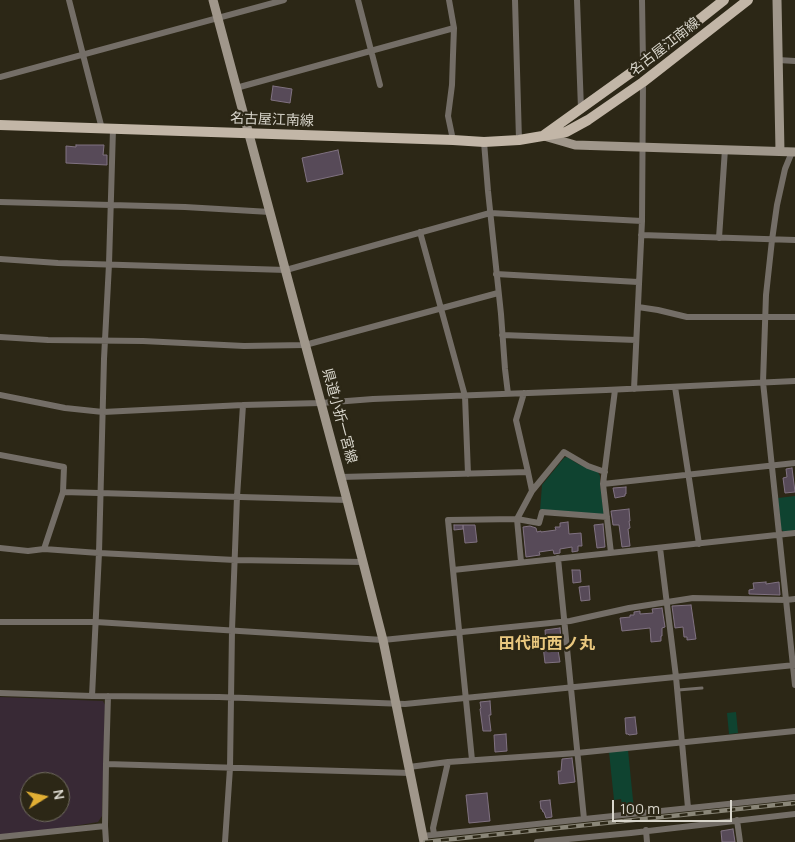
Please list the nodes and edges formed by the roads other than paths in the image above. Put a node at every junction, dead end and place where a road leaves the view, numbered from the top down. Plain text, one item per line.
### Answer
1 (69, 0) edge
2 (213, 0) edge
3 (284, 0) edge
4 (358, 0) edge
5 (449, 0) edge
6 (516, 0) edge
7 (577, 0) edge
8 (642, 0) edge
9 (748, 0) edge
10 (777, 0) edge
11 (719, 2) edge
12 (217, 18) junction
13 (454, 28) junction
14 (371, 51) junction
15 (83, 54) junction
16 (778, 60) junction
17 (795, 61) edge
18 (643, 64) junction
19 (0, 77) edge
20 (643, 82) junction
21 (380, 85) dead end
22 (236, 88) junction
23 (581, 109) junction
24 (0, 126) edge
25 (102, 129) junction
26 (113, 129) junction
27 (248, 133) junction
28 (544, 135) junction
29 (453, 140) junction
30 (519, 140) junction
31 (484, 142) junction
32 (643, 147) junction
33 (725, 149) junction
34 (780, 152) junction
35 (794, 152) edge
36 (0, 202) edge
37 (110, 206) junction
38 (270, 212) junction
39 (490, 213) junction
40 (642, 221) junction
41 (420, 232) junction
42 (641, 235) junction
43 (719, 238) junction
44 (772, 240) junction
45 (795, 240) edge
46 (0, 260) edge
47 (109, 264) junction
48 (286, 270) junction
49 (496, 274) junction
50 (638, 282) junction
51 (498, 293) junction
52 (638, 307) junction
53 (441, 309) junction
54 (795, 317) edge
55 (765, 318) junction
56 (502, 335) junction
57 (0, 337) edge
58 (105, 340) junction
59 (636, 340) junction
60 (306, 346) junction
61 (795, 381) edge
62 (762, 382) junction
63 (675, 387) junction
64 (634, 389) junction
65 (615, 390) junction
66 (524, 393) junction
67 (508, 394) junction
68 (0, 395) edge
69 (465, 396) junction
70 (321, 403) junction
71 (243, 405) junction
72 (103, 412) junction
73 (0, 455) edge
74 (795, 463) edge
75 (771, 466) junction
76 (528, 472) junction
77 (605, 472) junction
78 (468, 474) junction
79 (688, 475) junction
80 (341, 477) junction
81 (603, 484) junction
82 (532, 491) junction
83 (63, 492) junction
84 (101, 492) junction
85 (237, 497) junction
86 (347, 500) junction
87 (607, 517) junction
88 (517, 519) junction
89 (795, 533) edge
90 (779, 535) junction
91 (699, 544) junction
92 (0, 548) edge
93 (660, 548) junction
94 (44, 549) junction
95 (99, 553) junction
96 (611, 553) junction
97 (558, 558) junction
98 (236, 560) junction
99 (364, 562) junction
100 (521, 562) junction
101 (453, 570) junction
102 (795, 599) edge
103 (786, 600) junction
104 (667, 603) junction
105 (0, 622) edge
106 (96, 622) junction
107 (564, 622) junction
108 (232, 630) junction
109 (459, 633) junction
110 (384, 640) junction
111 (794, 665) edge
112 (676, 677) junction
113 (795, 684) edge
114 (571, 688) junction
115 (702, 688) dead end
116 (677, 690) junction
117 (0, 693) edge
118 (92, 696) junction
119 (108, 696) junction
120 (231, 697) junction
121 (466, 698) junction
122 (397, 704) junction
123 (795, 731) edge
124 (682, 742) junction
125 (577, 753) junction
126 (472, 760) junction
127 (448, 762) junction
128 (106, 764) junction
129 (230, 768) junction
130 (410, 770) junction
131 (795, 797) edge
132 (688, 808) junction
133 (795, 814) edge
134 (584, 819) junction
135 (737, 820) junction
136 (105, 826) junction
137 (646, 830) junction
138 (434, 834) junction
139 (0, 837) edge
140 (423, 839) edge
141 (580, 840) edge
142 (106, 842) edge
143 (225, 842) edge
144 (537, 842) edge
145 (647, 842) edge
146 (740, 842) edge

1 - 15 street
2 - 12 main road, 県道小折一宮線
3 - 12 street
4 - 14 street
5 - 13 street
6 - 30 street
7 - 23 street
8 - 18 street
9 - 20 main road, 名古屋江南線
10 - 16 main road
11 - 18 main road, 名古屋江南線
12 - 15 street
12 - 22 main road, 県道小折一宮線
13 - 14 street
13 - 29 street
14 - 21 street
14 - 22 street
15 - 19 street
15 - 25 street
16 - 17 street
16 - 34 main road
18 - 23 main road, 名古屋江南線
20 - 28 main road, 名古屋江南線
20 - 32 street
22 - 27 main road, 県道小折一宮線
23 - 28 main road, 名古屋江南線
24 - 25 main road, 名古屋江南線
25 - 26 main road, 名古屋江南線
26 - 27 main road, 名古屋江南線
26 - 37 street
27 - 29 main road, 名古屋江南線
27 - 38 main road, 県道小折一宮線
28 - 30 main road, 名古屋江南線
28 - 32 main road
29 - 31 main road, 名古屋江南線
30 - 31 main road, 名古屋江南線
31 - 39 street
32 - 33 main road
32 - 40 street
33 - 34 main road
33 - 43 street
34 - 35 main road
35 - 44 street
36 - 37 street
37 - 38 street
37 - 47 street
38 - 48 main road, 県道小折一宮線
39 - 40 street
39 - 41 street
39 - 49 street
40 - 42 street
41 - 48 street
41 - 53 street
42 - 43 street
42 - 50 street
43 - 44 street
44 - 45 street
44 - 55 street
46 - 47 street
47 - 48 street
47 - 58 street
48 - 60 main road, 県道小折一宮線
49 - 50 street
49 - 51 street
50 - 52 street
51 - 53 street
51 - 56 street
52 - 55 street
52 - 59 street
53 - 60 street
53 - 69 street
54 - 55 street
55 - 62 street
56 - 59 street
56 - 67 street
57 - 58 street
58 - 60 street
58 - 72 street
59 - 64 street
60 - 70 main road, 県道小折一宮線
61 - 62 street
62 - 63 street
62 - 75 street
63 - 64 street
63 - 79 street
64 - 65 street
65 - 66 street
65 - 77 street
66 - 67 street
66 - 76 street
67 - 69 street
68 - 72 street
69 - 70 street
69 - 78 street
70 - 71 street
70 - 80 main road, 県道小折一宮線
71 - 72 street
71 - 85 street
72 - 84 street
73 - 83 street
74 - 75 street
75 - 79 street
75 - 90 street
76 - 78 street
76 - 82 street
77 - 81 street
77 - 82 street
78 - 80 street
79 - 81 street
79 - 91 street
80 - 86 main road, 県道小折一宮線
81 - 87 street
82 - 88 street
83 - 84 street
83 - 94 street
84 - 85 street
84 - 95 street
85 - 86 street
85 - 98 street
86 - 99 main road, 県道小折一宮線
87 - 88 street
87 - 96 street
88 - 100 street
88 - 101 street
89 - 90 street
90 - 91 street
90 - 103 street
91 - 93 street
92 - 94 street
93 - 96 street
93 - 104 street
94 - 95 street
95 - 98 street
95 - 106 street
96 - 97 street
97 - 100 street
97 - 107 street
98 - 99 street
98 - 108 street
99 - 110 main road, 県道小折一宮線
100 - 101 street
101 - 109 street
102 - 103 street
103 - 104 street
103 - 111 street
104 - 107 street
104 - 112 street
105 - 106 street
106 - 108 street
106 - 118 street
107 - 109 street
107 - 114 street
108 - 110 street
108 - 120 street
109 - 110 street
109 - 121 street
110 - 122 main road, 県道小折一宮線
111 - 112 street
111 - 113 street
112 - 114 street
112 - 116 street
114 - 121 street
114 - 125 street
115 - 116 lane
116 - 124 street
117 - 118 street
118 - 119 street
119 - 120 street
119 - 128 street
120 - 122 street
120 - 129 street
121 - 122 street
121 - 126 street
122 - 130 main road, 県道小折一宮線
123 - 124 street
124 - 125 street
124 - 132 street
125 - 126 street
125 - 134 street
126 - 127 street
127 - 130 street
127 - 138 street
128 - 129 street
128 - 136 street
129 - 130 street
129 - 143 street
130 - 140 main road, 県道小折一宮線
131 - 132 street
132 - 134 street
133 - 135 street
134 - 138 street
135 - 137 street
135 - 146 street
136 - 139 street
136 - 142 street
137 - 141 street
137 - 145 street
138 - 140 street
141 - 144 street

